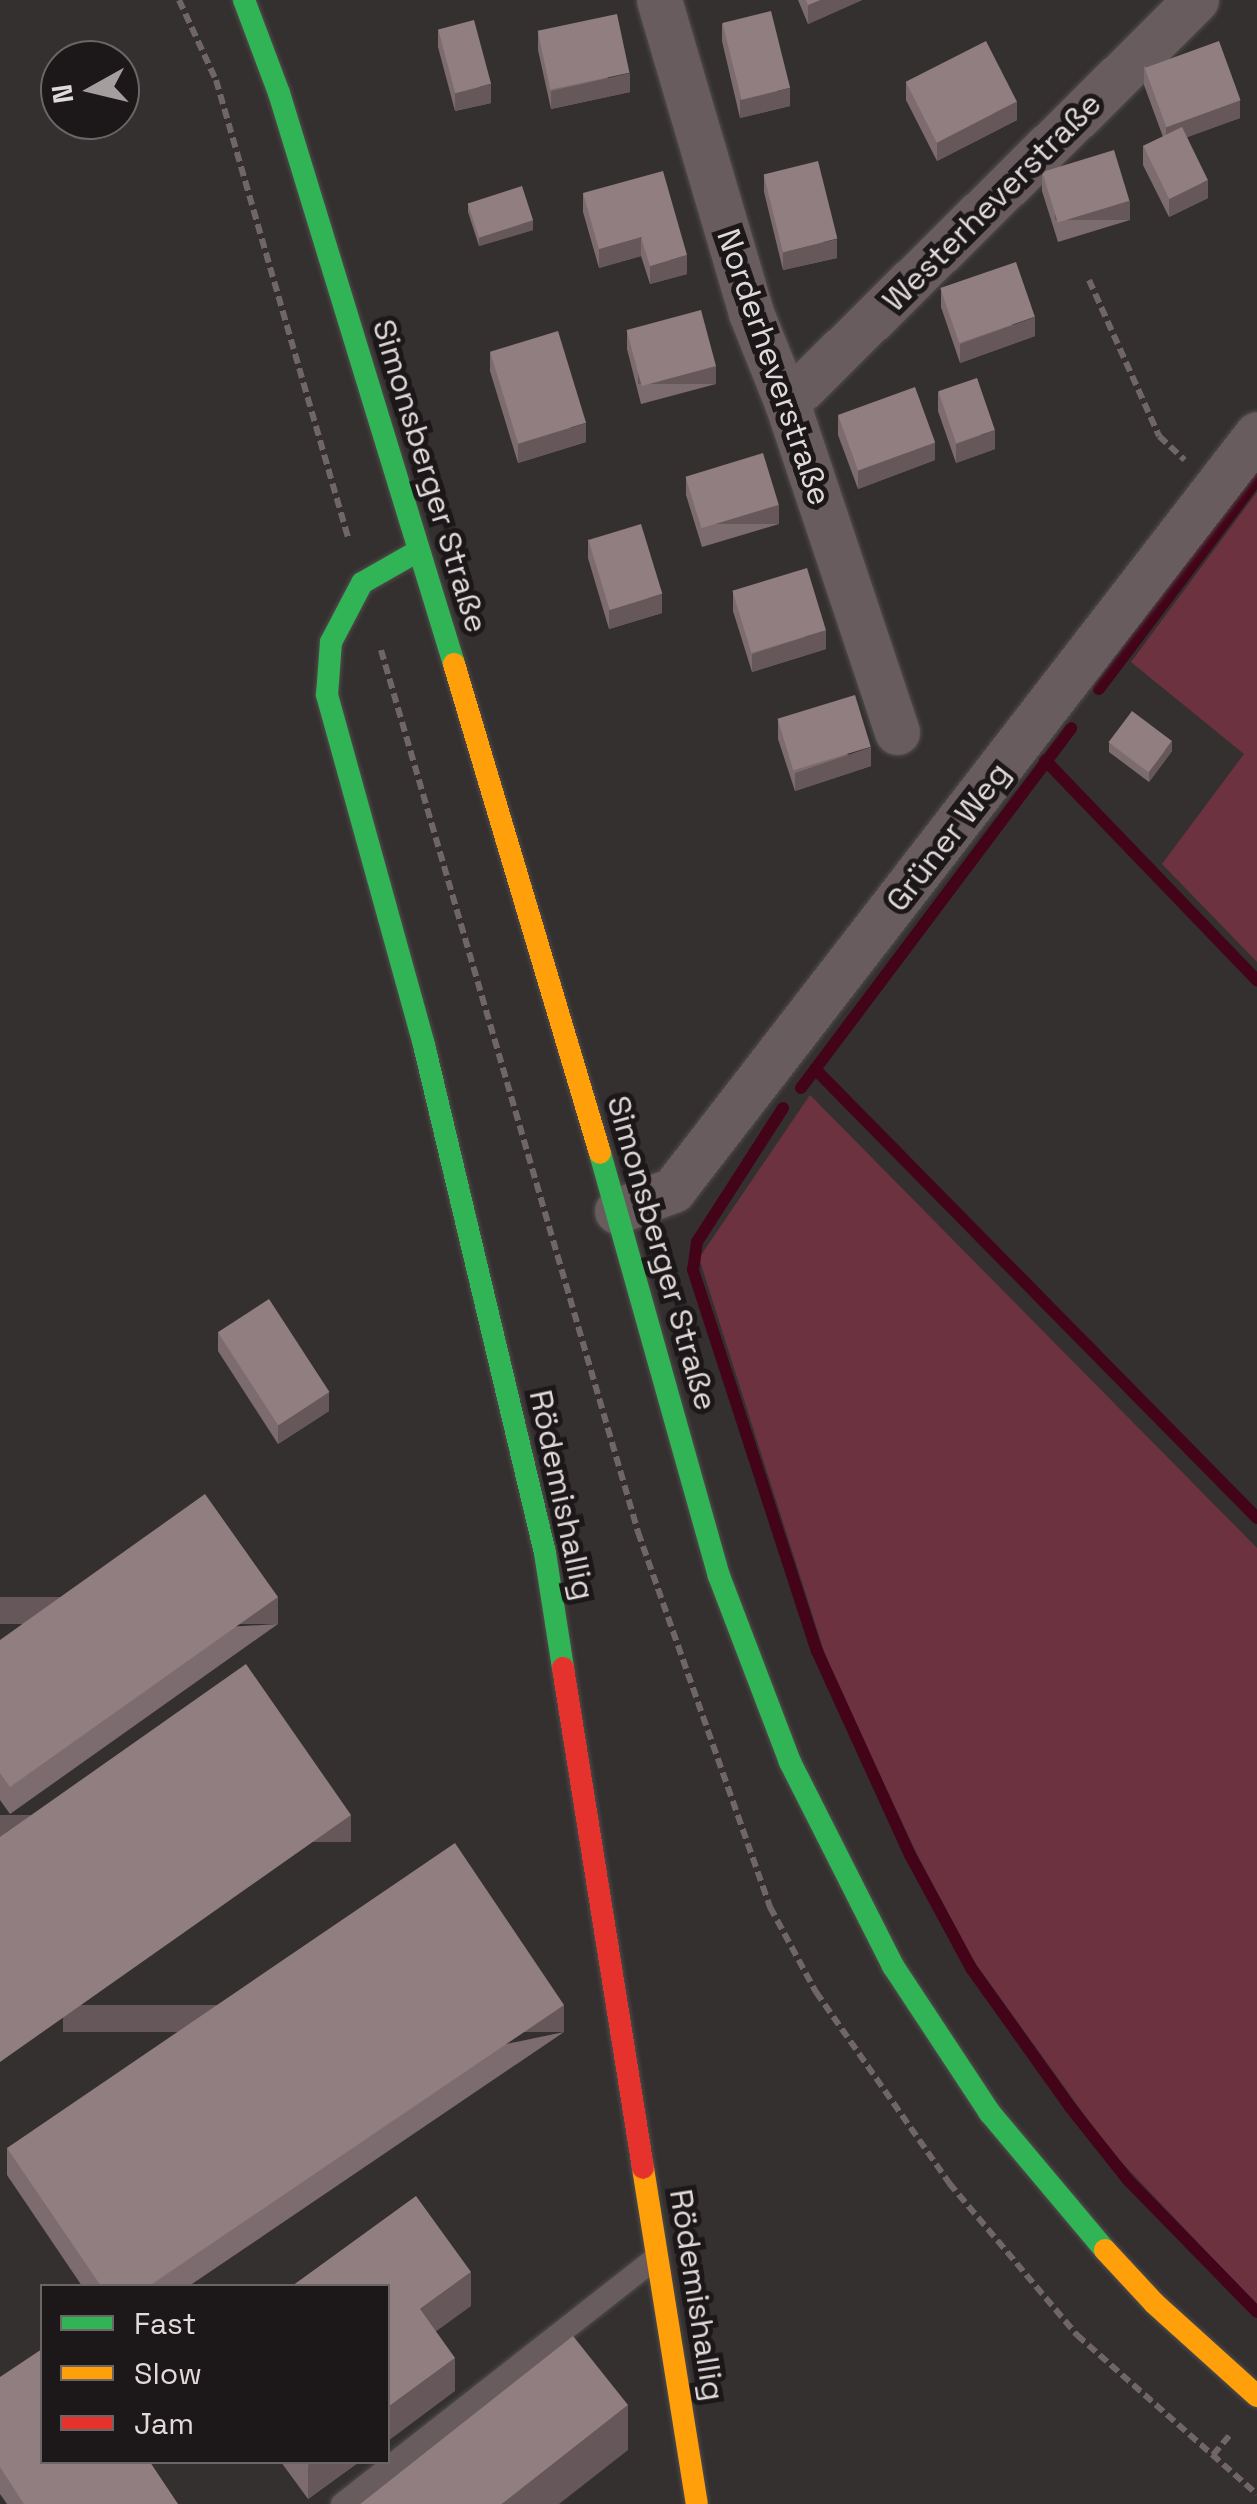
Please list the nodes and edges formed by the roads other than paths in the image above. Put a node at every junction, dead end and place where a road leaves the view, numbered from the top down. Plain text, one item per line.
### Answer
1 (244, 0) edge
2 (659, 0) edge
3 (1196, 0) edge
4 (788, 404) junction
5 (1257, 434) edge
6 (418, 551) junction
7 (897, 732) dead end
8 (617, 1211) junction
9 (658, 2257) junction
10 (1257, 2396) edge
11 (342, 2504) edge
12 (697, 2504) edge

1 - 6 main road, Simonsberger Straße
2 - 4 street, Norderheverstraße
3 - 4 street, Westerheverstraße
4 - 7 street, Norderheverstraße
5 - 8 street, Grüner Weg
6 - 8 main road, Simonsberger Straße
6 - 9 main road, Rödemishallig
8 - 10 main road, Simonsberger Straße
9 - 11 lane
9 - 12 main road, Rödemishallig

